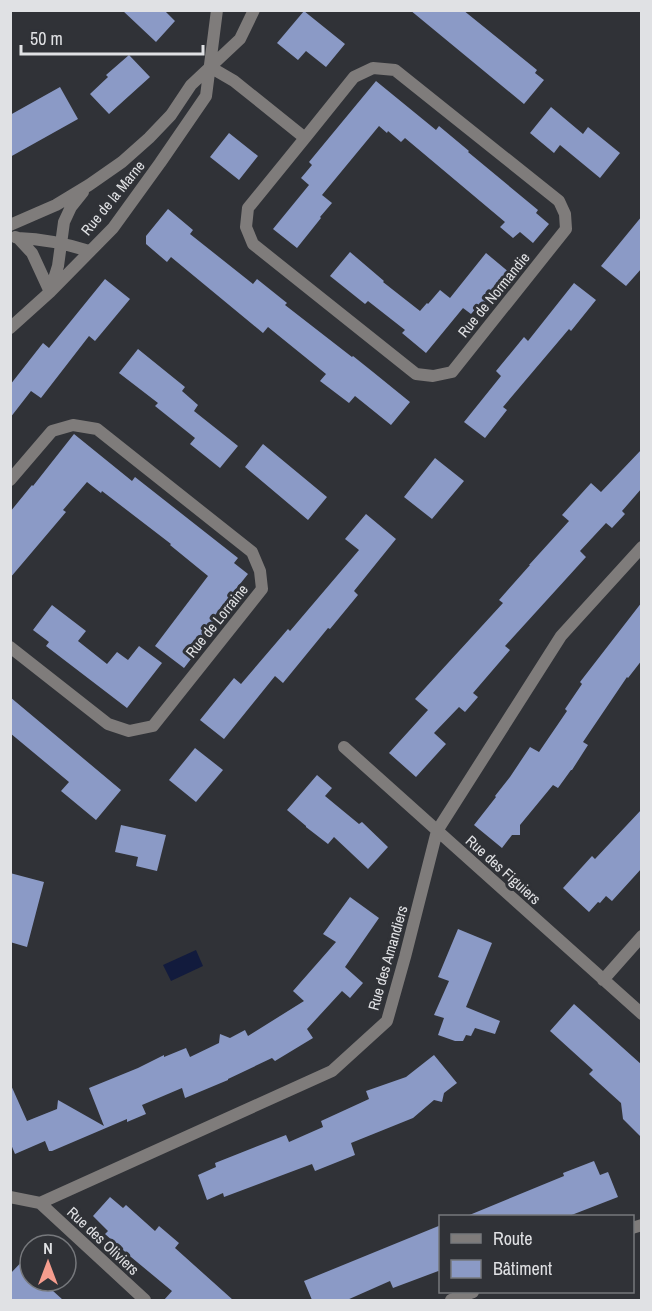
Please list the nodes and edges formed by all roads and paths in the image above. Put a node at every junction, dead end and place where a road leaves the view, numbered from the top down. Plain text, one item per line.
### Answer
1 (254, 10) edge
2 (219, 14) edge
3 (210, 68) junction
4 (304, 138) junction
5 (89, 185) junction
6 (10, 225) edge
7 (14, 237) edge
8 (62, 242) junction
9 (89, 251) junction
10 (50, 292) junction
11 (10, 328) edge
12 (10, 480) edge
13 (642, 547) edge
14 (10, 647) edge
15 (344, 747) dead end
16 (438, 831) junction
17 (642, 936) edge
18 (603, 980) junction
19 (642, 1014) edge
20 (10, 1197) edge
21 (40, 1203) junction
22 (470, 1293) edge
23 (145, 1300) edge
24 (451, 1300) edge

1 - 3 street
2 - 3 street, Rue de la Marne
3 - 4 street
3 - 5 street
3 - 9 street, Rue de la Marne
4 - 4 street, Rue de Normandie
5 - 6 street
5 - 8 street
7 - 8 street
7 - 10 street
8 - 9 street
8 - 10 street
9 - 10 street, Rue de la Marne
10 - 11 street, Rue de la Marne
12 - 14 street, Rue de Lorraine
13 - 16 street, Rue des Amandiers
15 - 16 street, Rue des Figuiers
16 - 18 street, Rue des Figuiers
16 - 21 street, Rue des Amandiers
17 - 18 street
18 - 19 street, Rue des Figuiers
20 - 21 street
21 - 23 street, Rue des Oliviers
22 - 24 street

